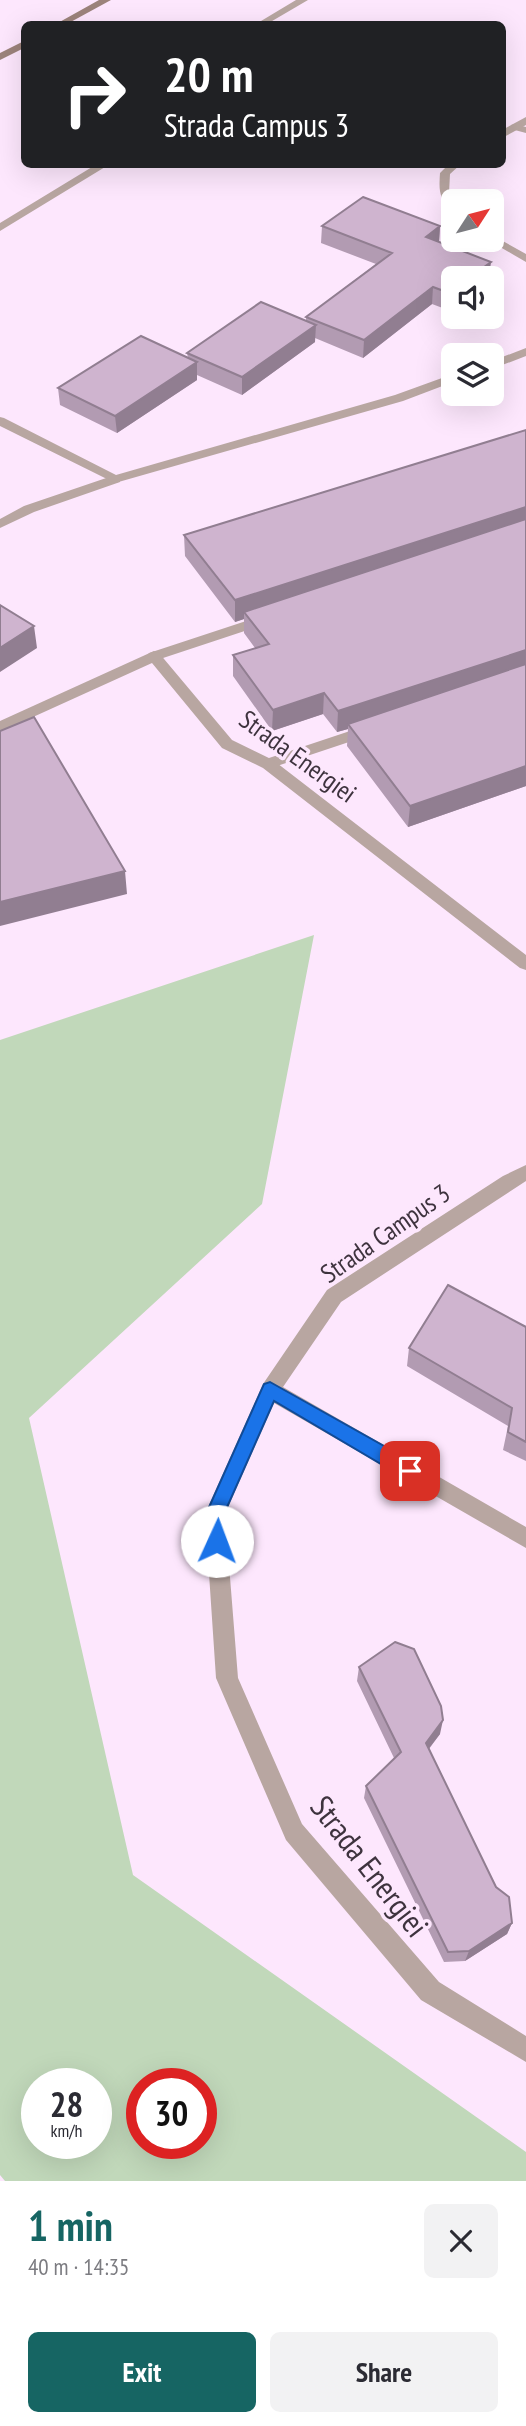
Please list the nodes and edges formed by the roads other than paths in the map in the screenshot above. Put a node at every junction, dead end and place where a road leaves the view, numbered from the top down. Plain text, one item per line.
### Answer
1 (106, 0) edge
2 (303, 0) edge
3 (67, 21) edge
4 (266, 21) edge
5 (21, 46) edge
6 (0, 57) edge
7 (526, 120) edge
8 (521, 128) edge
9 (98, 168) edge
10 (452, 168) edge
11 (444, 189) edge
12 (0, 228) edge
13 (504, 246) edge
14 (526, 258) edge
15 (526, 352) edge
16 (504, 360) edge
17 (441, 382) edge
18 (0, 421) edge
19 (115, 479) junction
20 (0, 524) edge
21 (287, 612) edge
22 (154, 656) junction
23 (384, 725) edge
24 (0, 727) edge
25 (268, 764) junction
26 (526, 964) edge
27 (526, 1172) edge
28 (270, 1390) junction
29 (526, 1538) edge
30 (526, 2050) edge

1 - 3 main road
2 - 4 street
5 - 6 main road
7 - 8 street
9 - 12 street
10 - 11 street
13 - 14 street
15 - 16 street
17 - 19 street
18 - 19 street
19 - 20 street
21 - 22 street
22 - 24 street
22 - 25 street, Strada Energiei
23 - 25 street
25 - 26 street, Strada Energiei
27 - 28 street, Strada Campus 3
28 - 29 street
28 - 30 street, Strada Energiei

